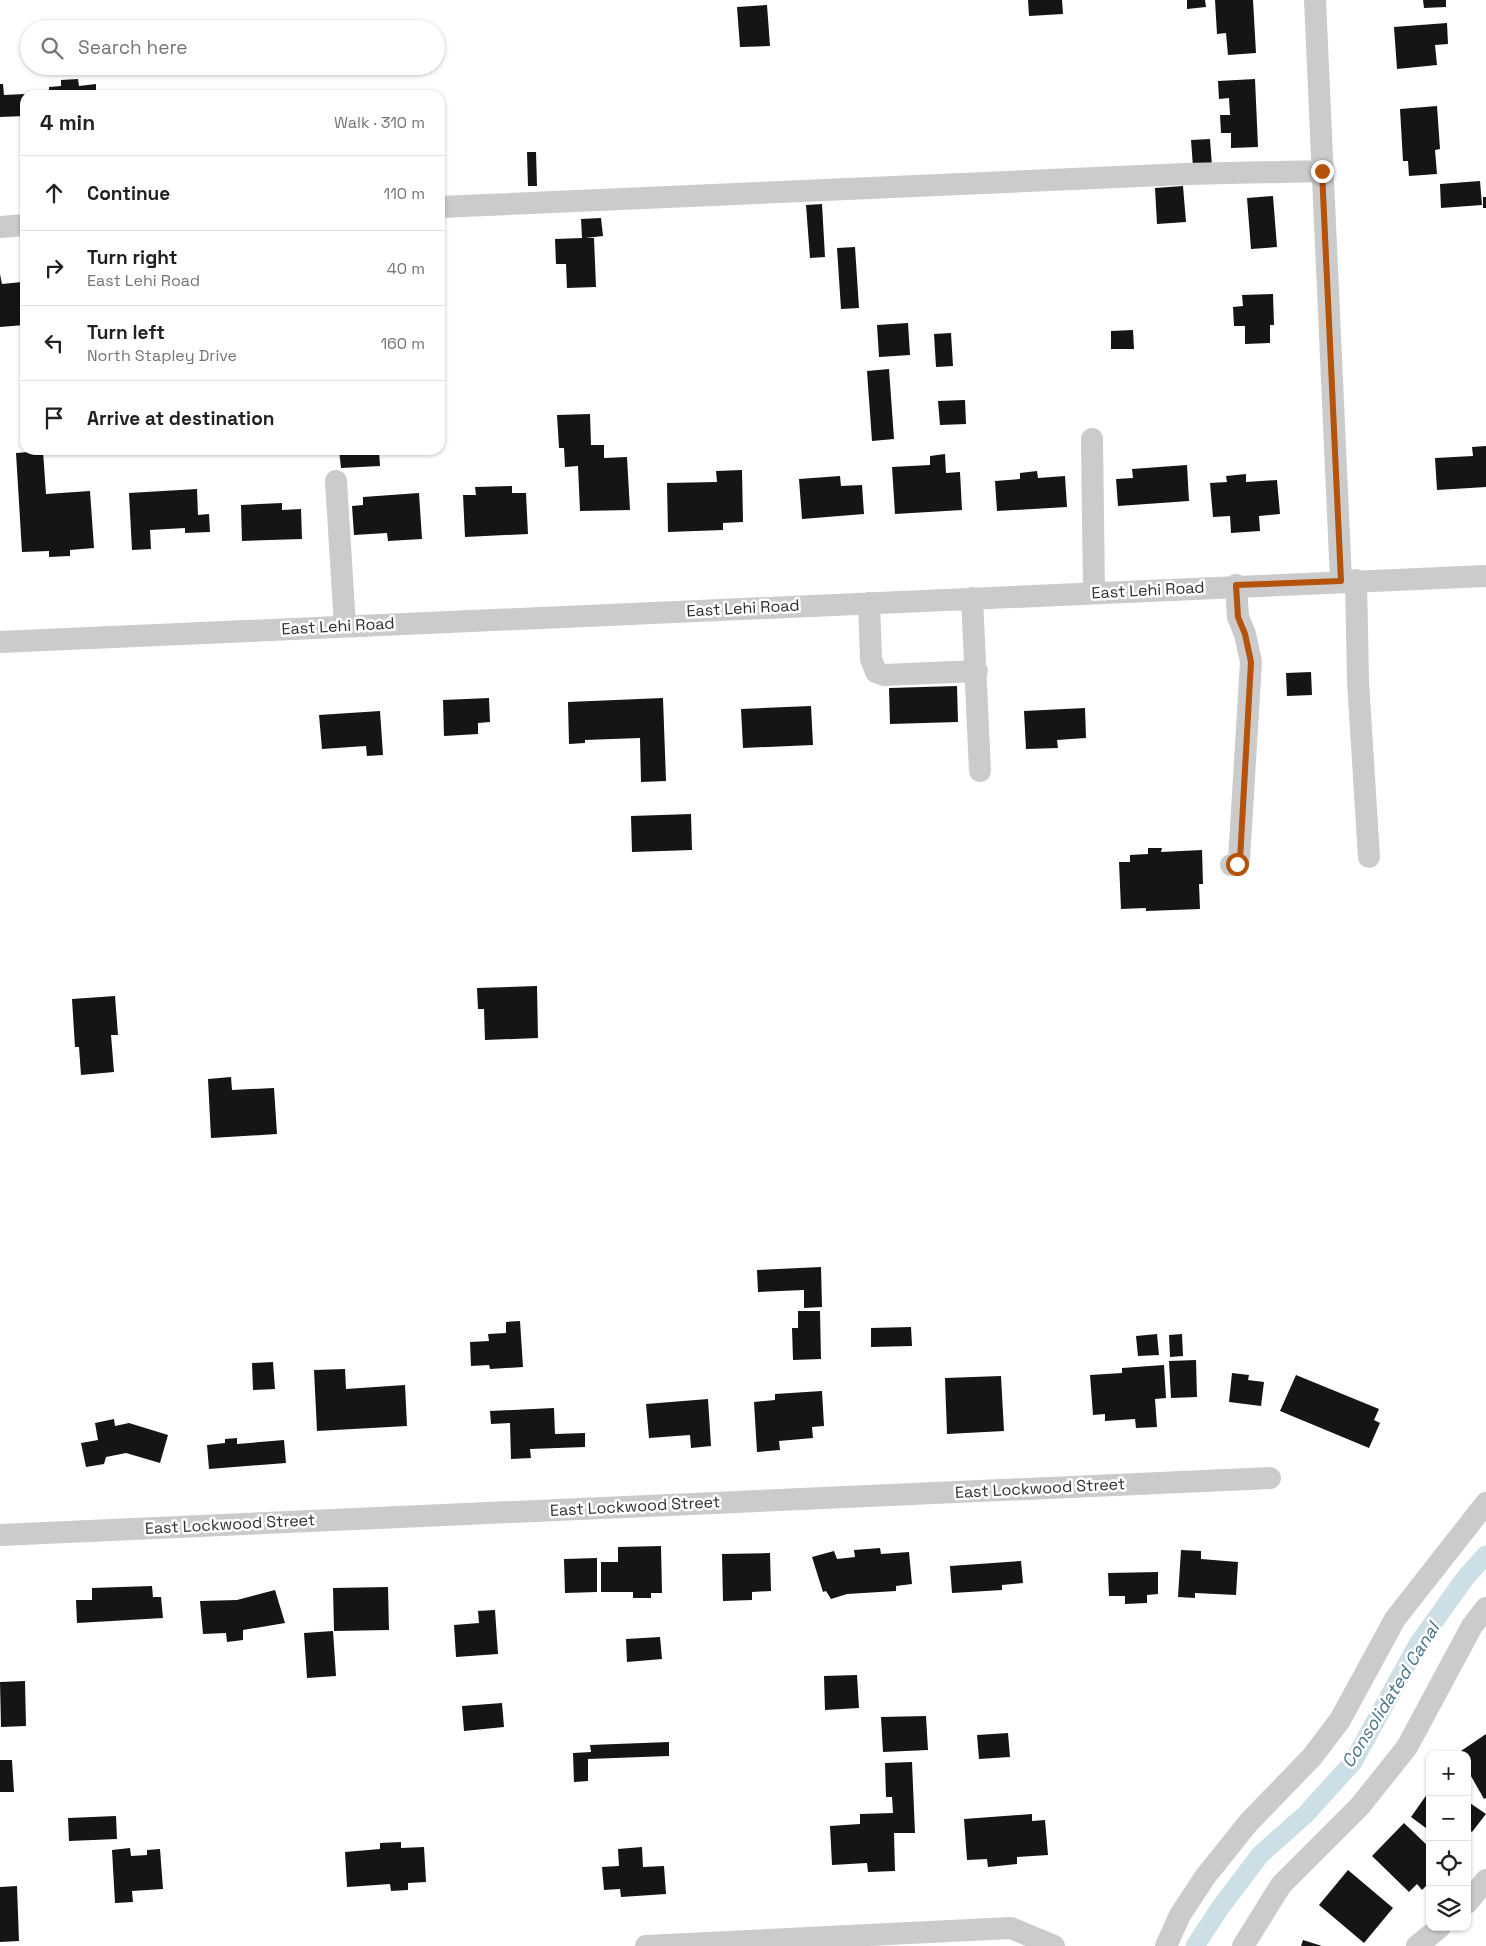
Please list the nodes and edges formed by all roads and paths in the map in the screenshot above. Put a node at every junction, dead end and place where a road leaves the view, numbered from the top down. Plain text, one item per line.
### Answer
1 (1315, 0) edge
2 (1322, 171) junction
3 (445, 207) edge
4 (20, 225) edge
5 (0, 226) edge
6 (1092, 439) dead end
7 (336, 481) dead end
8 (1486, 576) edge
9 (1348, 580) junction
10 (1236, 585) junction
11 (1094, 593) junction
12 (972, 598) junction
13 (869, 603) junction
14 (345, 626) junction
15 (0, 642) edge
16 (976, 671) junction
17 (980, 771) dead end
18 (1369, 857) dead end
19 (1231, 865) dead end
20 (1270, 1478) dead end
21 (1486, 1503) edge
22 (0, 1535) edge
23 (1486, 1608) edge
24 (1486, 1880) edge
25 (1471, 1898) edge
26 (1435, 1931) edge
27 (782, 1942) edge
28 (646, 1946) edge
29 (1054, 1946) edge
30 (1166, 1946) edge
31 (1243, 1946) edge
32 (1417, 1946) edge

1 - 2 street
2 - 3 street
2 - 9 street
4 - 5 street
6 - 11 street
7 - 14 street
8 - 9 street, East Lehi Road
9 - 10 street, East Lehi Road
9 - 18 street
10 - 11 street, East Lehi Road
10 - 19 street
11 - 12 street, East Lehi Road
12 - 13 street, East Lehi Road
12 - 16 street
13 - 14 street, East Lehi Road
13 - 16 street
14 - 15 street, East Lehi Road
16 - 17 street
20 - 22 street, East Lockwood Street
21 - 30 street
23 - 31 street
24 - 25 street
26 - 32 street
27 - 28 street
27 - 29 street

